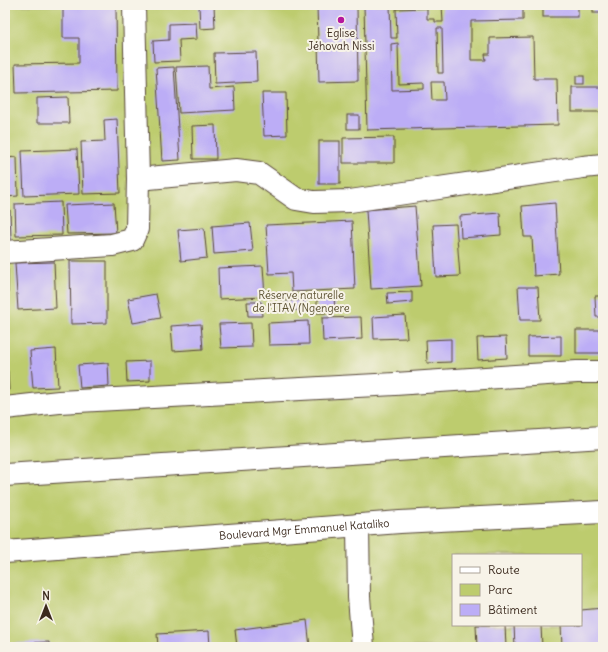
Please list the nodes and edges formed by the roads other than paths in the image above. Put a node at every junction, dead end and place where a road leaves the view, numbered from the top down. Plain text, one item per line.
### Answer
1 (134, 5) edge
2 (603, 166) edge
3 (138, 179) junction
4 (5, 252) edge
5 (603, 372) edge
6 (5, 408) edge
7 (603, 437) edge
8 (5, 475) edge
9 (603, 512) edge
10 (358, 525) junction
11 (5, 552) edge
12 (362, 647) edge

1 - 3 street
2 - 3 street
3 - 4 street
5 - 6 street
7 - 8 street
9 - 10 street, Boulevard Mgr Emmanuel Kataliko
10 - 11 street, Boulevard Mgr Emmanuel Kataliko
10 - 12 street

